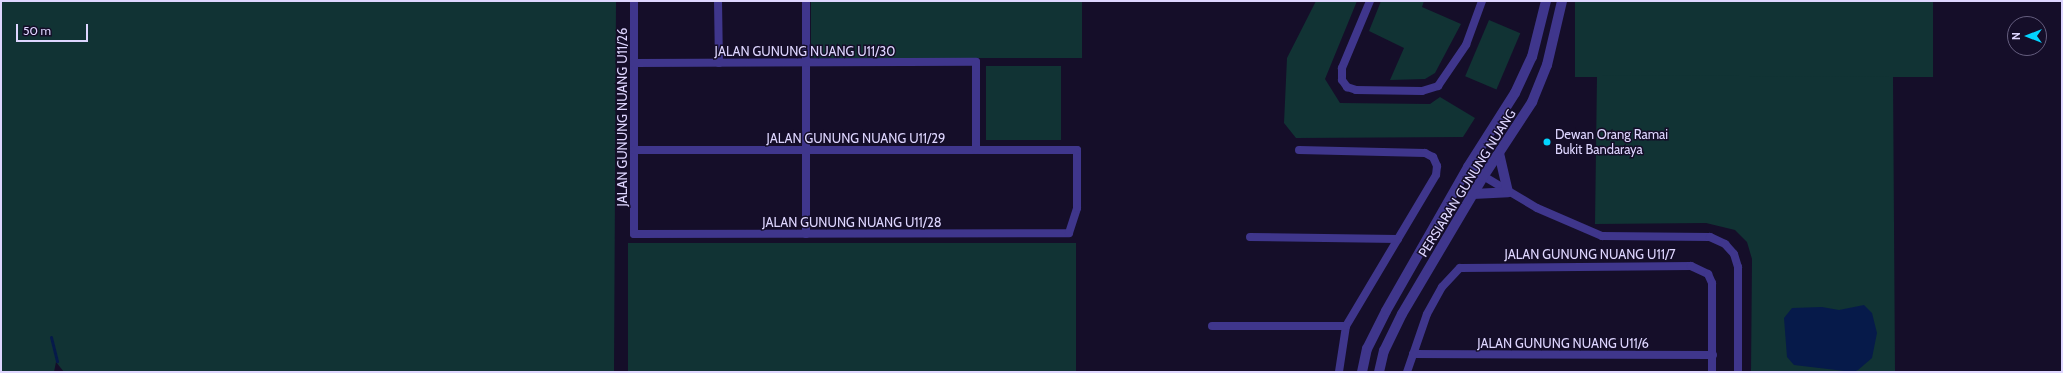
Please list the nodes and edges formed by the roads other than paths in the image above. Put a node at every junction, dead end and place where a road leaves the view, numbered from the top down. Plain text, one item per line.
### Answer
1 (634, 1) edge
2 (718, 1) edge
3 (806, 1) edge
4 (1370, 1) edge
5 (1482, 1) edge
6 (1546, 1) edge
7 (1562, 1) edge
8 (634, 63) junction
9 (718, 63) junction
10 (806, 63) junction
11 (634, 150) junction
12 (806, 150) junction
13 (976, 150) junction
14 (1299, 150) dead end
15 (1499, 153) junction
16 (1468, 167) junction
17 (1483, 177) junction
18 (1508, 192) junction
19 (1473, 194) junction
20 (1069, 233) joint
21 (634, 234) joint
22 (806, 234) junction
23 (1250, 237) dead end
24 (1398, 239) junction
25 (1212, 326) dead end
26 (1346, 326) junction
27 (1413, 354) junction
28 (1713, 355) junction
29 (1339, 372) edge
30 (1362, 372) edge
31 (1379, 372) edge
32 (1406, 372) edge
33 (1712, 372) edge
34 (1738, 372) edge

1 - 8 street, JALAN GUNUNG NUANG U11/26
2 - 9 street
3 - 10 street
4 - 5 street
6 - 16 street, PERSIARAN GUNUNG NUANG
7 - 15 street, PERSIARAN GUNUNG NUANG
8 - 9 street, JALAN GUNUNG NUANG U11/30
8 - 11 street, JALAN GUNUNG NUANG U11/26
9 - 10 street, JALAN GUNUNG NUANG U11/30
10 - 12 street
10 - 13 street, JALAN GUNUNG NUANG U11/30
11 - 12 street, JALAN GUNUNG NUANG U11/29
11 - 21 street, JALAN GUNUNG NUANG U11/26
12 - 13 street, JALAN GUNUNG NUANG U11/29
12 - 22 street
13 - 20 street, JALAN GUNUNG NUANG U11/29
14 - 24 street
15 - 17 street, PERSIARAN GUNUNG NUANG
15 - 18 street
16 - 17 street
16 - 30 street, PERSIARAN GUNUNG NUANG
17 - 18 street
17 - 19 street, PERSIARAN GUNUNG NUANG
18 - 19 street
18 - 34 street
19 - 31 street, PERSIARAN GUNUNG NUANG
20 - 22 street, JALAN GUNUNG NUANG U11/28
21 - 22 street, JALAN GUNUNG NUANG U11/28
23 - 24 street
24 - 26 street
25 - 26 street
26 - 29 street
27 - 28 street, JALAN GUNUNG NUANG U11/6
27 - 28 street, JALAN GUNUNG NUANG U11/7
27 - 32 street
28 - 33 street

